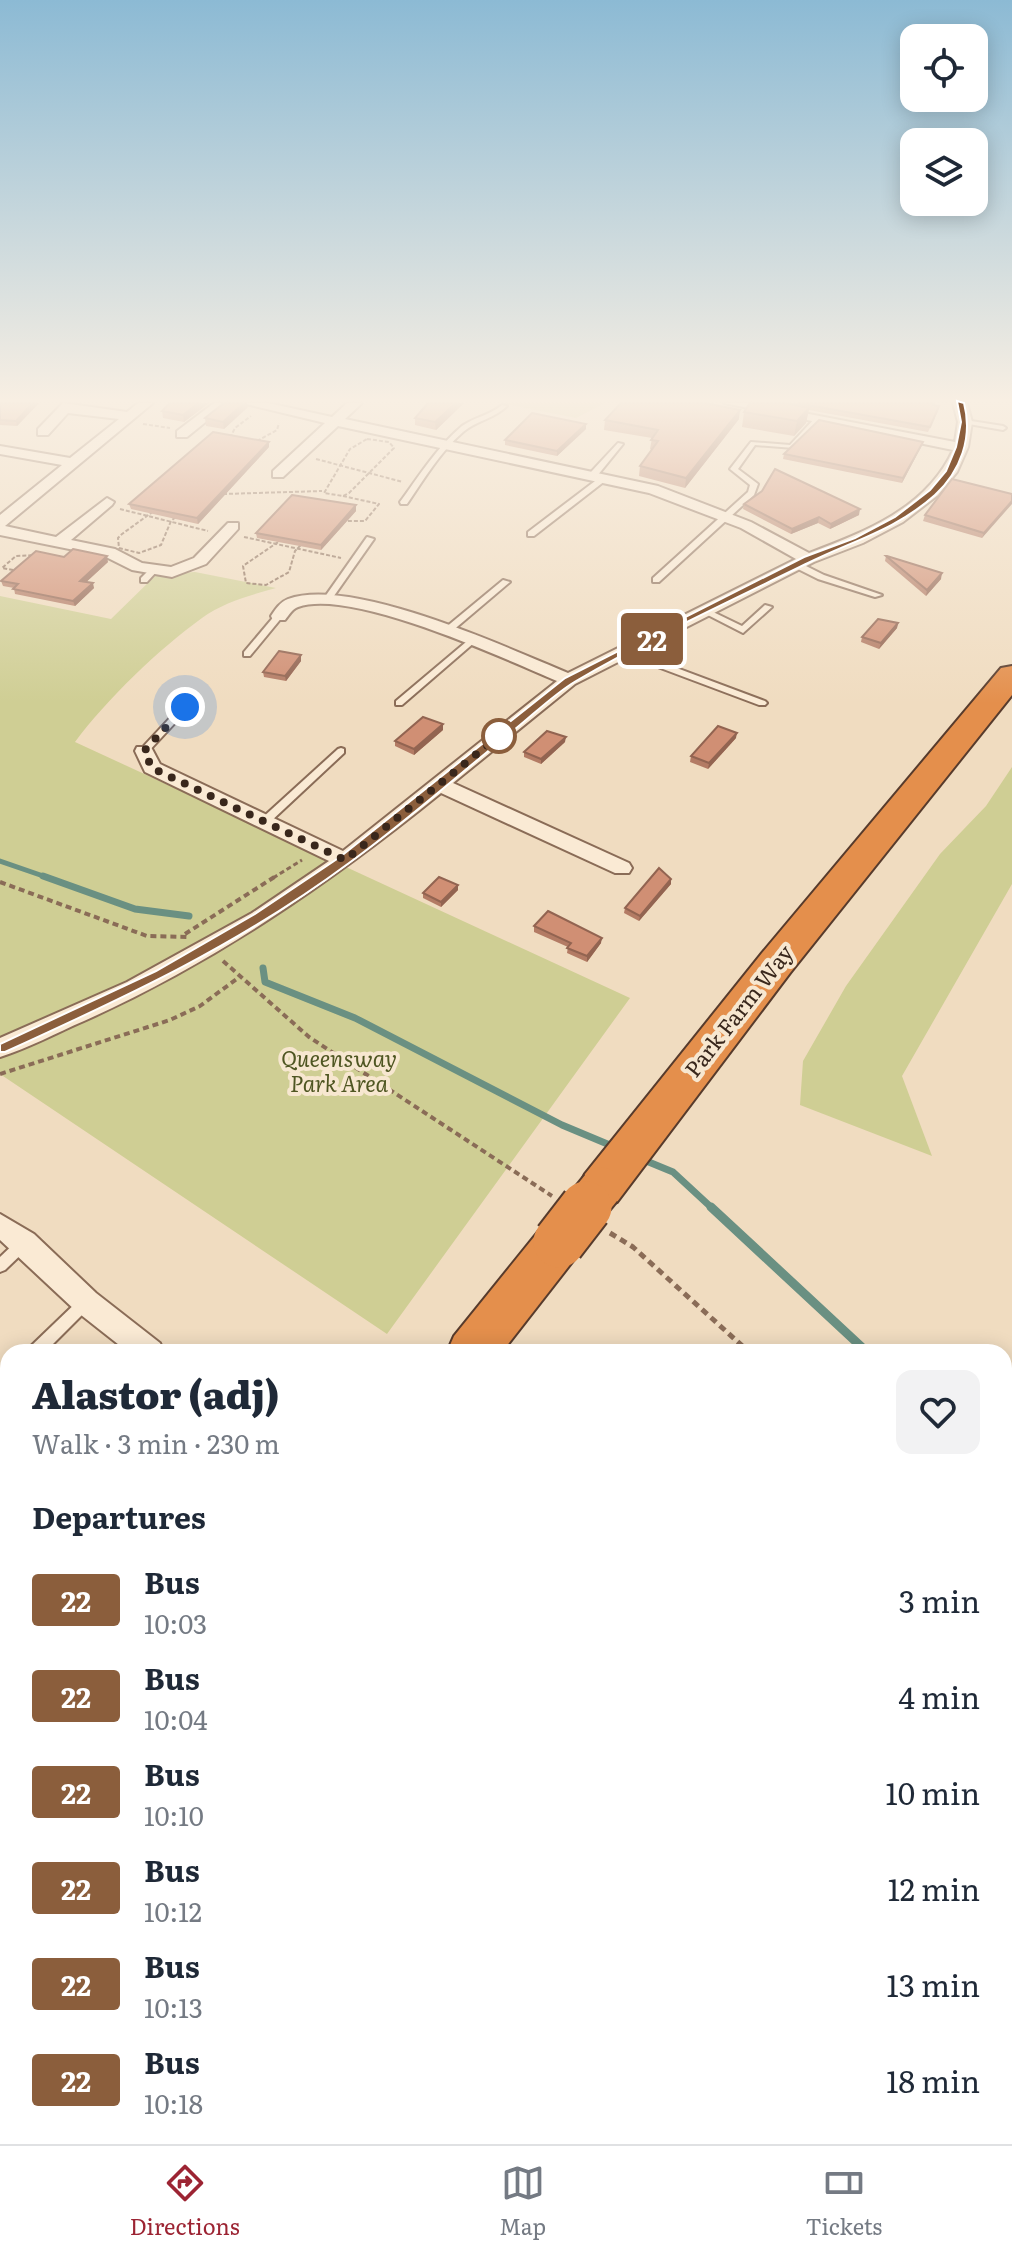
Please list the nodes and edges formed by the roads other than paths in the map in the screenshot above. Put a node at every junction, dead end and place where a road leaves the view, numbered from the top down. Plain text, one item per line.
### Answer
1 (25, 503) edge
2 (106, 503) edge
3 (568, 503) edge
4 (689, 503) edge
5 (740, 503) edge
6 (919, 503) edge
7 (725, 517) junction
8 (0, 523) edge
9 (233, 526) dead end
10 (0, 530) edge
11 (531, 534) dead end
12 (370, 539) dead end
13 (58, 543) junction
14 (802, 562) junction
15 (656, 580) dead end
16 (506, 582) dead end
17 (878, 595) dead end
18 (326, 601) junction
19 (768, 607) dead end
20 (706, 612) junction
21 (279, 616) joint
22 (448, 630) junction
23 (472, 640) junction
24 (626, 652) junction
25 (247, 654) dead end
26 (1012, 675) edge
27 (569, 680) junction
28 (399, 703) dead end
29 (762, 703) dead end
30 (185, 707) dead end
31 (144, 751) joint
32 (341, 751) dead end
33 (438, 784) junction
34 (265, 821) junction
35 (345, 860) junction
36 (622, 868) dead end
37 (0, 1048) edge
38 (0, 1225) edge
39 (25, 1242) junction
40 (0, 1266) edge
41 (86, 1302) junction
42 (43, 1344) edge
43 (140, 1344) edge
44 (477, 1344) edge

1 - 8 street
2 - 13 street
3 - 11 lane
4 - 7 street
5 - 7 lane
6 - 14 street
7 - 14 street
7 - 15 lane
9 - 13 street
10 - 13 street
12 - 18 lane
14 - 17 lane
14 - 20 street
16 - 22 lane
18 - 21 street
18 - 22 street
19 - 20 lane
20 - 24 street
21 - 25 lane
22 - 23 street
23 - 27 street
23 - 28 lane
24 - 27 street
24 - 29 lane
26 - 44 highway, Park Farm Way, bridge
27 - 33 street
30 - 31 lane
31 - 34 street
32 - 34 lane
33 - 35 street
33 - 36 street
34 - 35 street
35 - 37 street
38 - 39 street
39 - 40 lane
39 - 41 street
41 - 42 lane
41 - 43 street

